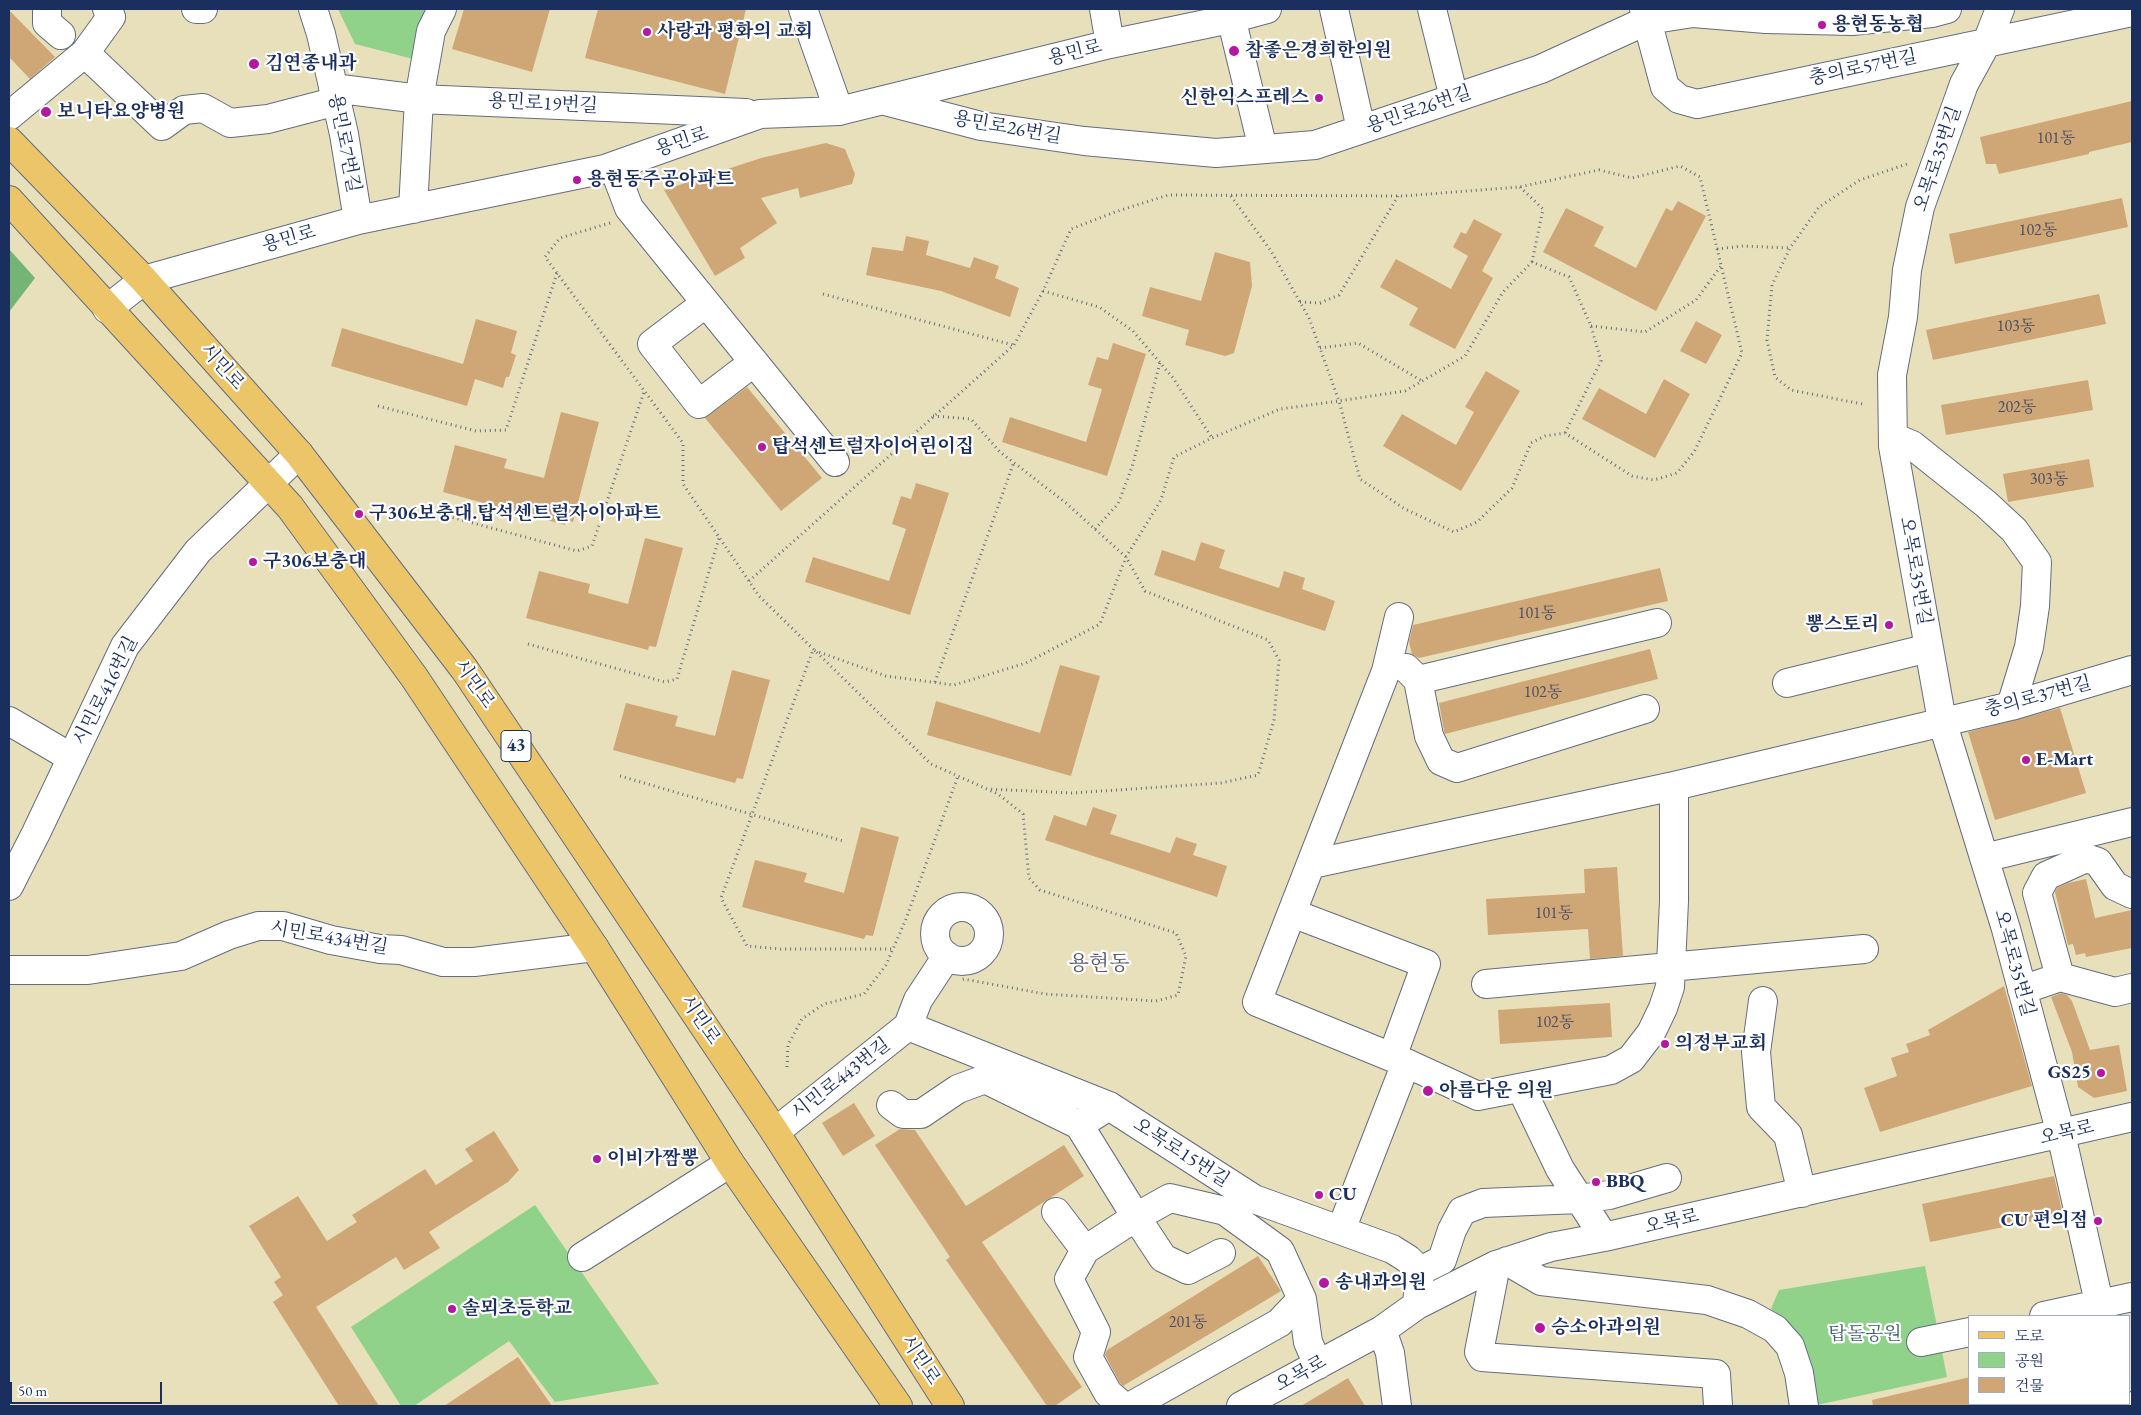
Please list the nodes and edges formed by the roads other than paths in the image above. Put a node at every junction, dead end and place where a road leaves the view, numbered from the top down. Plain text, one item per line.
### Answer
1 (47, 9) edge
2 (107, 9) edge
3 (196, 9) edge
4 (203, 9) edge
5 (313, 9) edge
6 (442, 9) edge
7 (803, 9) edge
8 (1104, 9) edge
9 (1267, 9) edge
10 (1334, 9) edge
11 (1432, 9) edge
12 (1947, 9) edge
13 (2000, 9) edge
14 (2132, 12) edge
15 (1230, 14) edge
16 (1646, 14) edge
17 (61, 35) dead end
18 (1988, 42) junction
19 (1110, 44) junction
20 (85, 53) junction
21 (335, 95) junction
22 (1454, 98) junction
23 (419, 99) junction
24 (883, 100) junction
25 (839, 112) junction
26 (760, 114) junction
27 (9, 116) edge
28 (1361, 129) junction
29 (9, 141) edge
30 (1263, 149) junction
31 (613, 166) junction
32 (9, 200) edge
33 (412, 209) junction
34 (358, 220) junction
35 (144, 280) junction
36 (706, 303) junction
37 (107, 309) junction
38 (754, 362) junction
39 (1893, 437) junction
40 (299, 454) junction
41 (835, 462) dead end
42 (268, 483) junction
43 (1399, 617) dead end
44 (1657, 623) dead end
45 (1929, 648) junction
46 (1390, 652) junction
47 (2132, 670) edge
48 (1418, 680) junction
49 (1787, 683) dead end
50 (2011, 706) junction
51 (1645, 709) dead end
52 (9, 721) edge
53 (1942, 721) junction
54 (72, 758) junction
55 (1674, 786) junction
56 (2132, 822) edge
57 (1984, 858) junction
58 (1312, 864) junction
59 (9, 886) edge
60 (2132, 894) edge
61 (1292, 913) junction
62 (594, 947) junction
63 (1864, 949) dead end
64 (947, 956) dead end
65 (1672, 967) junction
66 (9, 970) edge
67 (2060, 977) junction
68 (1486, 984) dead end
69 (2132, 988) edge
70 (2022, 990) junction
71 (1763, 1000) dead end
72 (908, 1026) junction
73 (1399, 1060) junction
74 (1521, 1088) junction
75 (891, 1105) dead end
76 (1109, 1106) junction
77 (2132, 1117) edge
78 (1079, 1125) junction
79 (775, 1132) junction
80 (2061, 1134) junction
81 (730, 1163) junction
82 (1667, 1178) dead end
83 (1802, 1193) junction
84 (1579, 1199) junction
85 (1056, 1212) dead end
86 (1136, 1217) junction
87 (1341, 1230) junction
88 (1604, 1237) junction
89 (1085, 1250) junction
90 (1221, 1253) dead end
91 (582, 1257) dead end
92 (1502, 1263) junction
93 (1420, 1271) junction
94 (2132, 1296) edge
95 (1302, 1299) junction
96 (1417, 1305) junction
97 (2100, 1310) edge
98 (2053, 1315) edge
99 (1382, 1330) junction
100 (1968, 1332) edge
101 (1922, 1342) dead end
102 (1318, 1364) junction
103 (898, 1406) edge
104 (950, 1406) edge
105 (1123, 1406) edge
106 (1130, 1406) edge
107 (1241, 1406) edge
108 (1397, 1406) edge
109 (1718, 1406) edge
110 (1804, 1406) edge

1 - 17 street
2 - 20 street
3 - 4 street
5 - 21 street, 용민로7번길
6 - 23 street
7 - 25 street
8 - 19 street
9 - 15 street, 용민로
10 - 28 street
11 - 22 street
12 - 16 street, 용민로26번길
13 - 18 street, 오목로35번길
14 - 18 street, 충의로57번길
15 - 19 street, 용민로
15 - 30 street
16 - 18 street, 충의로57번길
16 - 22 street, 용민로26번길
18 - 39 street, 오목로35번길
19 - 24 street, 용민로
20 - 21 street
20 - 27 street
21 - 23 street, 용민로19번길
21 - 34 street, 용민로7번길
22 - 28 street, 용민로26번길
23 - 26 street, 용민로19번길
23 - 33 street
24 - 25 street, 용민로
24 - 30 street, 용민로26번길
25 - 26 street, 용민로
26 - 31 street, 용민로
28 - 30 street, 용민로26번길
29 - 35 main road, 시민로 / 43
31 - 33 street, 용민로
31 - 36 street
32 - 37 main road, 43
33 - 34 street, 용민로
34 - 35 street, 용민로
35 - 37 street, 용민로
35 - 40 main road, 시민로 / 43
36 - 38 street
36 - 38 street
37 - 42 main road, 43
38 - 41 street
39 - 45 street, 오목로35번길
39 - 50 street
40 - 42 street, 시민로416번길
40 - 79 main road, 시민로 / 43
42 - 54 street, 시민로416번길
42 - 62 main road, 43
43 - 46 street
44 - 48 street
45 - 49 street
45 - 53 street, 오목로35번길
46 - 48 street
46 - 58 street
47 - 50 street, 충의로37번길
48 - 51 street
50 - 53 street, 충의로37번길
52 - 54 street
53 - 55 street, 충의로37번길
53 - 57 street, 오목로35번길
54 - 59 street, 시민로416번길
55 - 58 street, 충의로37번길
55 - 65 street
56 - 57 street
57 - 70 street, 오목로35번길
58 - 61 street
60 - 67 street
61 - 73 street
61 - 73 street
62 - 66 street, 시민로434번길
62 - 81 main road, 43
63 - 65 street
64 - 72 street
65 - 68 street
65 - 74 street
67 - 69 street
67 - 70 street
70 - 80 street, 오목로35번길
71 - 83 street
72 - 76 street, 오목로15번길
72 - 79 street, 시민로443번길
73 - 74 street
73 - 87 street
74 - 84 street
75 - 78 street
76 - 78 street
76 - 87 street, 오목로15번길
77 - 80 street, 오목로
78 - 86 street
79 - 104 main road, 시민로 / 43
80 - 83 street, 오목로
80 - 97 street, 오목로35번길
81 - 91 street
81 - 103 main road, 43
82 - 84 street
83 - 88 street, 오목로
84 - 88 street
84 - 93 street
85 - 89 street
86 - 89 street
86 - 90 street
86 - 95 street
87 - 93 street, 오목로15번길
88 - 92 street, 오목로
89 - 105 street
92 - 96 street, 오목로
92 - 109 street
92 - 110 street
93 - 96 street
94 - 97 street
95 - 102 street
95 - 106 street
96 - 99 street, 오목로
97 - 98 street
99 - 102 street, 오목로
99 - 108 street
100 - 101 street
102 - 107 street, 오목로

